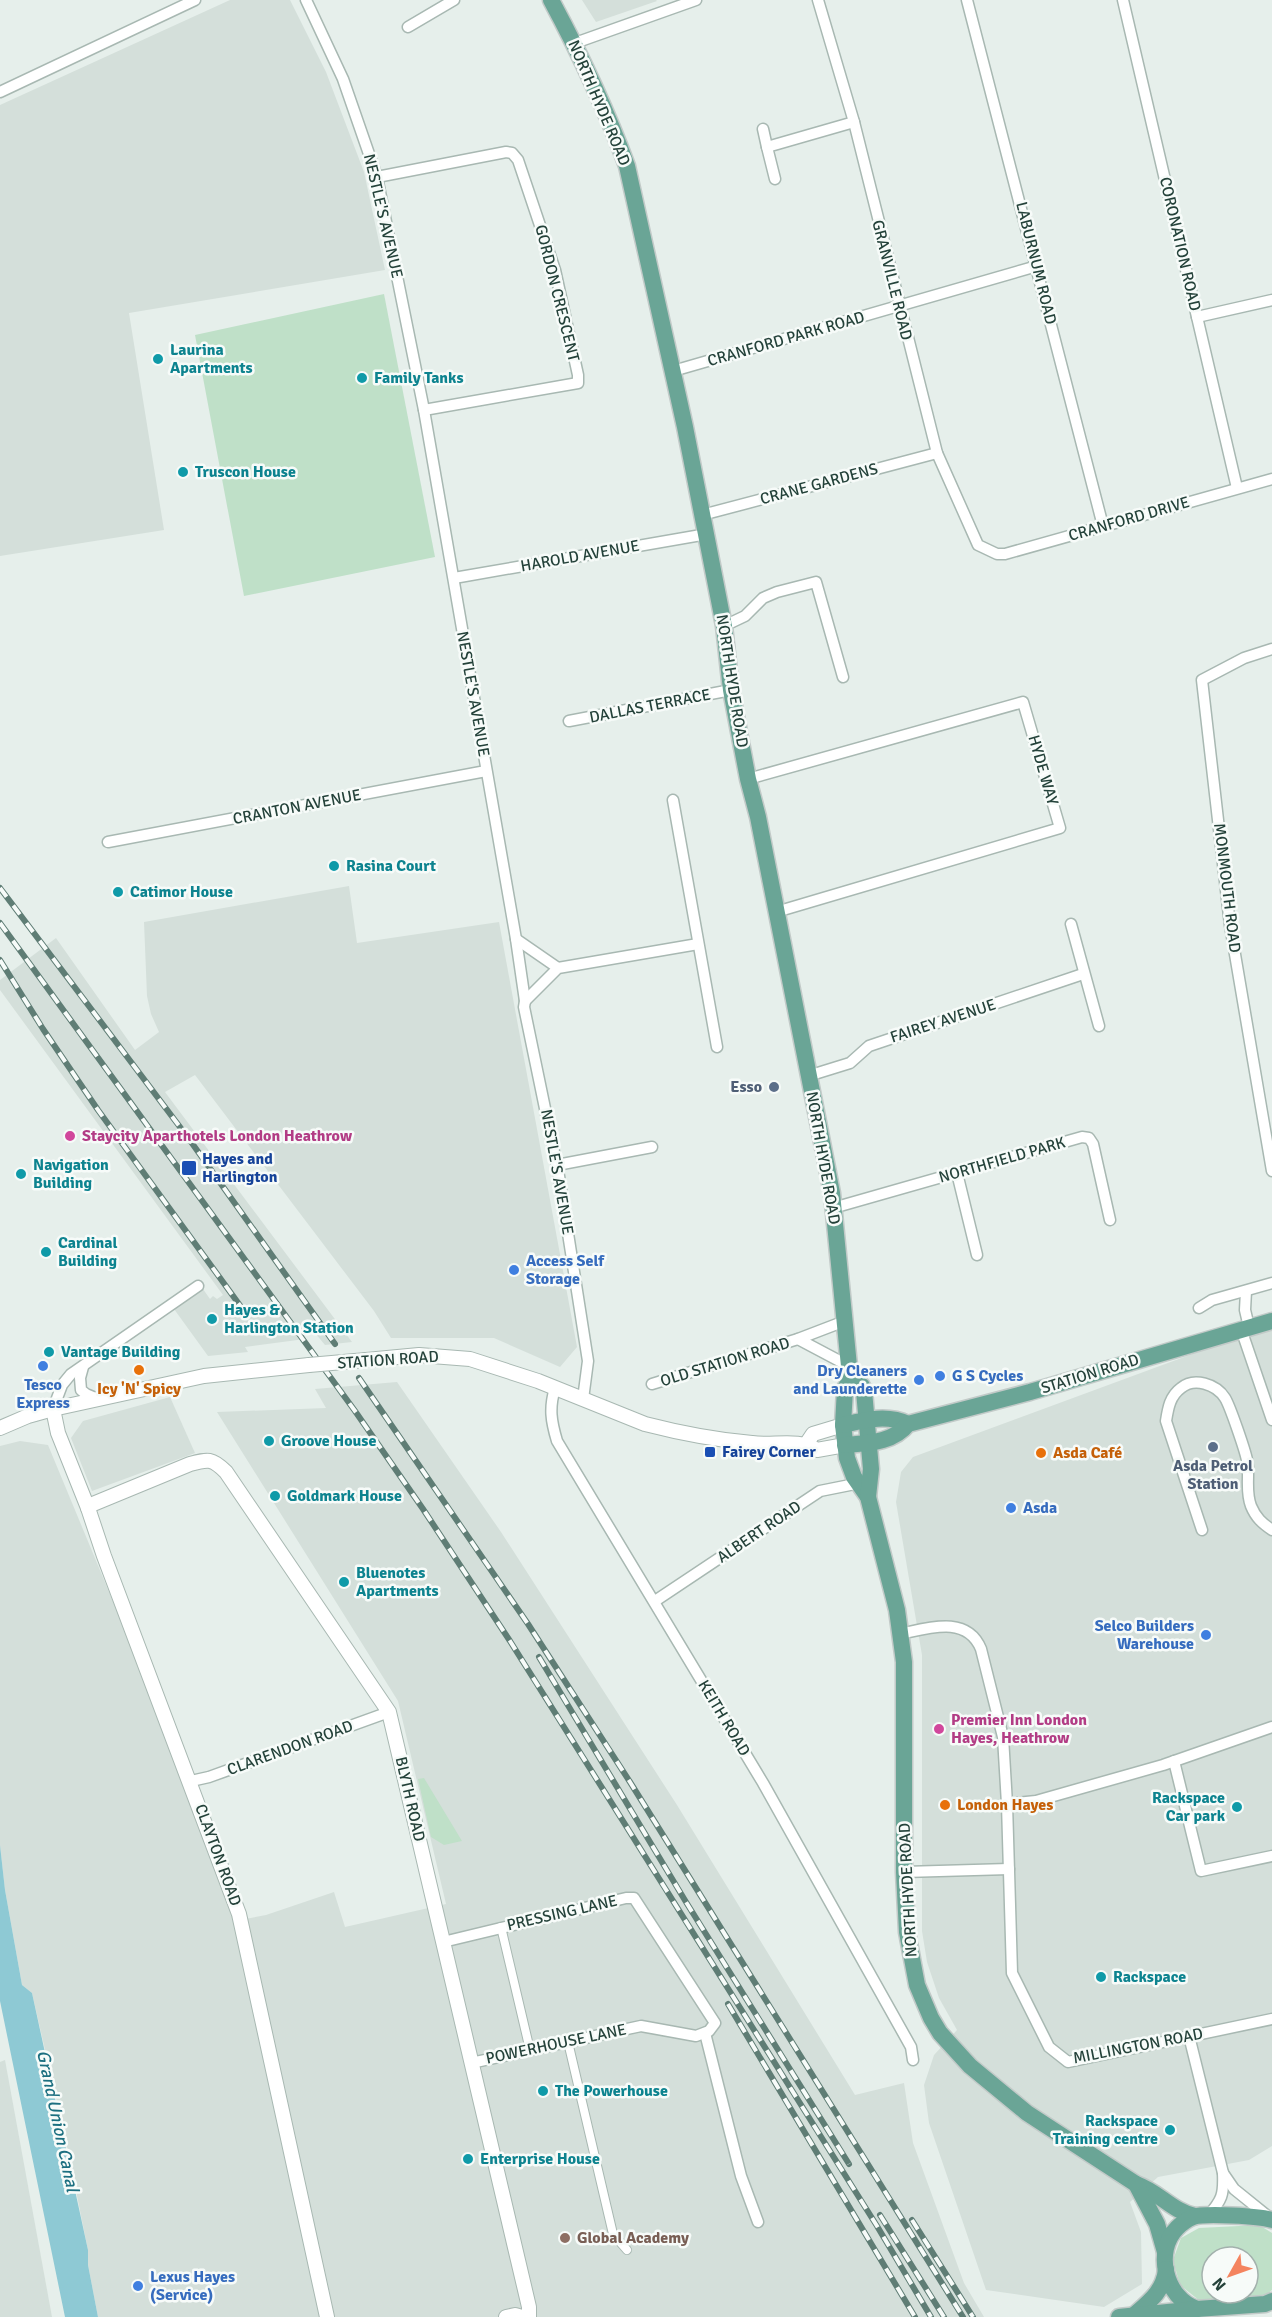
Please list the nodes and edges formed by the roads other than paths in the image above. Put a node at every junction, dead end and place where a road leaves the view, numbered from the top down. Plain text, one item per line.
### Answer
1 (195, 0) edge
2 (306, 0) edge
3 (454, 0) edge
4 (551, 0) edge
5 (696, 0) edge
6 (818, 0) edge
7 (967, 0) edge
8 (1123, 0) edge
9 (408, 27) dead end
10 (575, 43) junction
11 (0, 92) edge
12 (854, 122) junction
13 (763, 129) dead end
14 (767, 147) junction
15 (377, 177) junction
16 (775, 179) dead end
17 (1037, 266) junction
18 (1272, 300) edge
19 (898, 308) junction
20 (1197, 317) junction
21 (673, 371) junction
22 (424, 410) junction
23 (936, 453) junction
24 (1272, 478) edge
25 (1237, 488) junction
26 (702, 515) junction
27 (1103, 526) junction
28 (707, 534) junction
29 (987, 550) joint
30 (453, 578) junction
31 (724, 626) junction
32 (1272, 649) edge
33 (843, 677) dead end
34 (731, 690) junction
35 (569, 721) dead end
36 (486, 771) junction
37 (748, 779) junction
38 (673, 800) dead end
39 (108, 842) dead end
40 (776, 912) junction
41 (1071, 924) dead end
42 (516, 939) junction
43 (698, 944) junction
44 (558, 968) junction
45 (1083, 975) junction
46 (525, 1001) junction
47 (1099, 1026) dead end
48 (717, 1047) dead end
49 (808, 1077) junction
50 (652, 1147) dead end
51 (557, 1165) junction
52 (1272, 1171) edge
53 (957, 1173) junction
54 (833, 1208) junction
55 (1110, 1220) dead end
56 (976, 1255) dead end
57 (1272, 1283) edge
58 (198, 1286) dead end
59 (1246, 1291) junction
60 (1199, 1308) dead end
61 (845, 1321) junction
62 (1272, 1321) edge
63 (1245, 1328) junction
64 (798, 1340) junction
65 (83, 1367) junction
66 (849, 1372) junction
67 (652, 1384) dead end
68 (555, 1388) junction
69 (98, 1399) junction
70 (583, 1399) junction
71 (53, 1409) junction
72 (868, 1419) junction
73 (1272, 1420) edge
74 (908, 1424) junction
75 (843, 1425) junction
76 (0, 1428) edge
77 (869, 1442) junction
78 (807, 1443) junction
79 (845, 1445) junction
80 (866, 1487) junction
81 (88, 1508) junction
82 (1202, 1530) dead end
83 (1272, 1530) edge
84 (655, 1601) junction
85 (900, 1634) junction
86 (389, 1712) junction
87 (1272, 1727) edge
88 (1174, 1761) junction
89 (191, 1781) junction
90 (1007, 1804) junction
91 (1272, 1856) edge
92 (1009, 1869) junction
93 (904, 1872) junction
94 (501, 1927) junction
95 (443, 1942) junction
96 (1272, 2019) edge
97 (705, 2033) junction
98 (1189, 2036) junction
99 (568, 2042) junction
100 (530, 2050) junction
101 (913, 2060) dead end
102 (471, 2063) junction
103 (1222, 2173) junction
104 (1136, 2184) junction
105 (1201, 2216) junction
106 (1272, 2220) edge
107 (758, 2222) dead end
108 (627, 2250) dead end
109 (1166, 2260) junction
110 (1270, 2305) edge
111 (1197, 2308) junction
112 (1126, 2316) edge
113 (327, 2317) edge
114 (506, 2317) edge
115 (522, 2317) edge
116 (530, 2317) edge

1 - 11 street
2 - 15 street, NESTLE'S AVENUE
3 - 9 street
4 - 10 main road, NORTH HYDE ROAD
5 - 10 street
6 - 12 street, GRANVILLE ROAD
7 - 17 street, LABURNUM ROAD
8 - 20 street, CORONATION ROAD
10 - 21 main road, NORTH HYDE ROAD
12 - 14 street
12 - 19 street, GRANVILLE ROAD
13 - 14 street
14 - 16 street
15 - 22 street, NESTLE'S AVENUE
15 - 22 street, GORDON CRESCENT
17 - 19 street, CRANFORD PARK ROAD
17 - 27 street, LABURNUM ROAD
18 - 20 street
19 - 21 street, CRANFORD PARK ROAD
19 - 23 street, GRANVILLE ROAD
20 - 25 street, CORONATION ROAD
21 - 26 main road, NORTH HYDE ROAD
22 - 30 street, NESTLE'S AVENUE
23 - 26 street, CRANE GARDENS
23 - 29 street, GRANVILLE ROAD
24 - 25 street, CRANFORD DRIVE
25 - 27 street, CRANFORD DRIVE
26 - 28 main road, NORTH HYDE ROAD
27 - 29 street, CRANFORD DRIVE
28 - 30 street, HAROLD AVENUE
28 - 31 main road, NORTH HYDE ROAD
30 - 36 street, NESTLE'S AVENUE
31 - 33 street
31 - 34 main road, NORTH HYDE ROAD
32 - 52 street, MONMOUTH ROAD
34 - 35 street, DALLAS TERRACE
34 - 37 main road, NORTH HYDE ROAD
36 - 39 street, CRANTON AVENUE
36 - 42 street, NESTLE'S AVENUE
37 - 40 main road, NORTH HYDE ROAD
37 - 40 street, HYDE WAY
38 - 43 street
40 - 49 main road, NORTH HYDE ROAD
41 - 45 street
42 - 44 street
42 - 46 street, NESTLE'S AVENUE
43 - 44 street
43 - 48 street
44 - 46 street
45 - 47 street
45 - 49 street, FAIREY AVENUE
46 - 51 street, NESTLE'S AVENUE
49 - 54 main road, NORTH HYDE ROAD
50 - 51 street
51 - 70 street, NESTLE'S AVENUE
53 - 54 street, NORTHFIELD PARK
53 - 55 street, NORTHFIELD PARK
53 - 56 street
54 - 61 main road, NORTH HYDE ROAD
57 - 59 street
58 - 65 street
59 - 60 street
59 - 63 street
61 - 64 street, OLD STATION ROAD
61 - 66 main road, NORTH HYDE ROAD
62 - 63 main road, STATION ROAD
63 - 73 street
63 - 74 main road, STATION ROAD
64 - 66 street, OLD STATION ROAD
64 - 67 street, OLD STATION ROAD
65 - 69 street
65 - 71 street
66 - 72 main road, NORTH HYDE ROAD
66 - 75 main road, NORTH HYDE ROAD
68 - 69 street, STATION ROAD, bridge
68 - 70 street, STATION ROAD
68 - 84 street, KEITH ROAD
69 - 71 street, STATION ROAD
70 - 78 street, STATION ROAD
71 - 76 street, STATION ROAD
71 - 81 street, CLAYTON ROAD
72 - 74 main road, STATION ROAD
72 - 75 main road, STATION ROAD
72 - 77 main road, NORTH HYDE ROAD
74 - 77 main road, STATION ROAD
75 - 78 street, STATION ROAD
75 - 79 main road, NORTH HYDE ROAD
77 - 79 main road, STATION ROAD
77 - 80 main road, NORTH HYDE ROAD
78 - 79 street, STATION ROAD
79 - 80 main road, NORTH HYDE ROAD
80 - 84 street, ALBERT ROAD
80 - 85 main road, NORTH HYDE ROAD
81 - 86 street, BLYTH ROAD
81 - 89 street, CLAYTON ROAD
82 - 83 street
84 - 101 street, KEITH ROAD
85 - 90 street, MILLINGTON ROAD
85 - 93 main road, NORTH HYDE ROAD
86 - 89 street, CLARENDON ROAD
86 - 95 street, BLYTH ROAD
87 - 88 street
88 - 90 street
88 - 91 street
89 - 113 street, CLAYTON ROAD
90 - 92 street, MILLINGTON ROAD
92 - 93 street
92 - 98 street, MILLINGTON ROAD
93 - 104 main road, NORTH HYDE ROAD
94 - 95 street, PRESSING LANE
94 - 97 street, PRESSING LANE
94 - 100 street
95 - 102 street, BLYTH ROAD
96 - 98 street, MILLINGTON ROAD
97 - 99 street, POWERHOUSE LANE
97 - 107 street
98 - 103 street
99 - 100 street, POWERHOUSE LANE
99 - 108 street
100 - 102 street, POWERHOUSE LANE
102 - 116 street, BLYTH ROAD
103 - 105 street
103 - 106 street
104 - 105 main road, NORTH HYDE ROAD
104 - 109 main road, NORTH HYDE ROAD
105 - 106 main road
105 - 109 main road
109 - 111 main road, NORTH HYDE ROAD
109 - 112 main road
110 - 111 main road
111 - 112 main road
114 - 115 street

